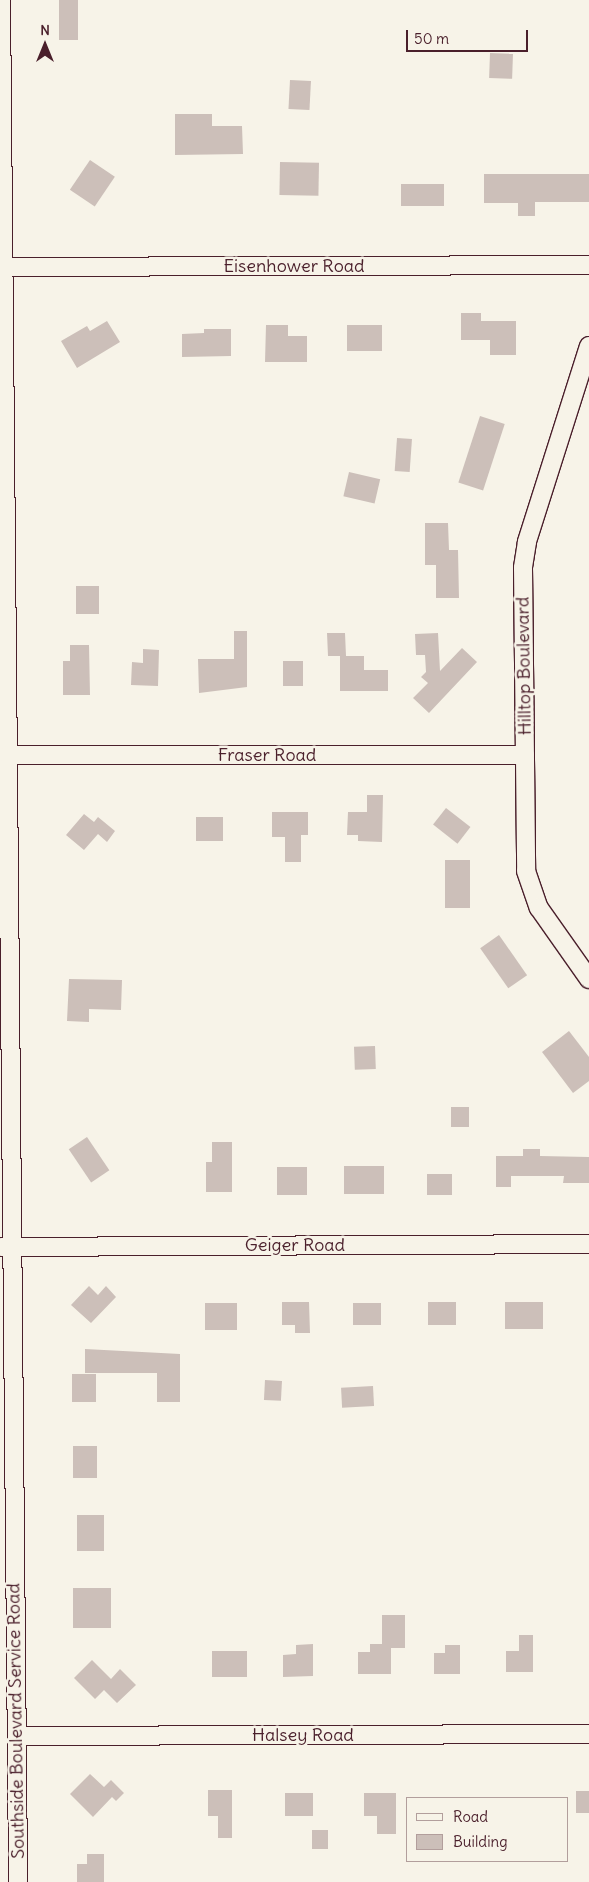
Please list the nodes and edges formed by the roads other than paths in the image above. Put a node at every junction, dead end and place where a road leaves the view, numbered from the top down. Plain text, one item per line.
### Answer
1 (1, 0) edge
2 (589, 265) edge
3 (2, 267) edge
4 (589, 346) edge
5 (8, 755) junction
6 (525, 755) junction
7 (589, 979) edge
8 (589, 1244) edge
9 (6, 1247) edge
10 (589, 1734) edge
11 (17, 1736) junction
12 (18, 1882) edge

1 - 3 street, Southside Boulevard Service Road
2 - 3 street, Eisenhower Road
3 - 5 street, Southside Boulevard Service Road
4 - 6 street, Hilltop Boulevard
5 - 6 street, Fraser Road
5 - 9 street, Southside Boulevard Service Road
6 - 7 street, Hilltop Boulevard
8 - 9 street, Geiger Road
9 - 11 street, Southside Boulevard Service Road
10 - 11 street, Halsey Road
11 - 12 street, Southside Boulevard Service Road

